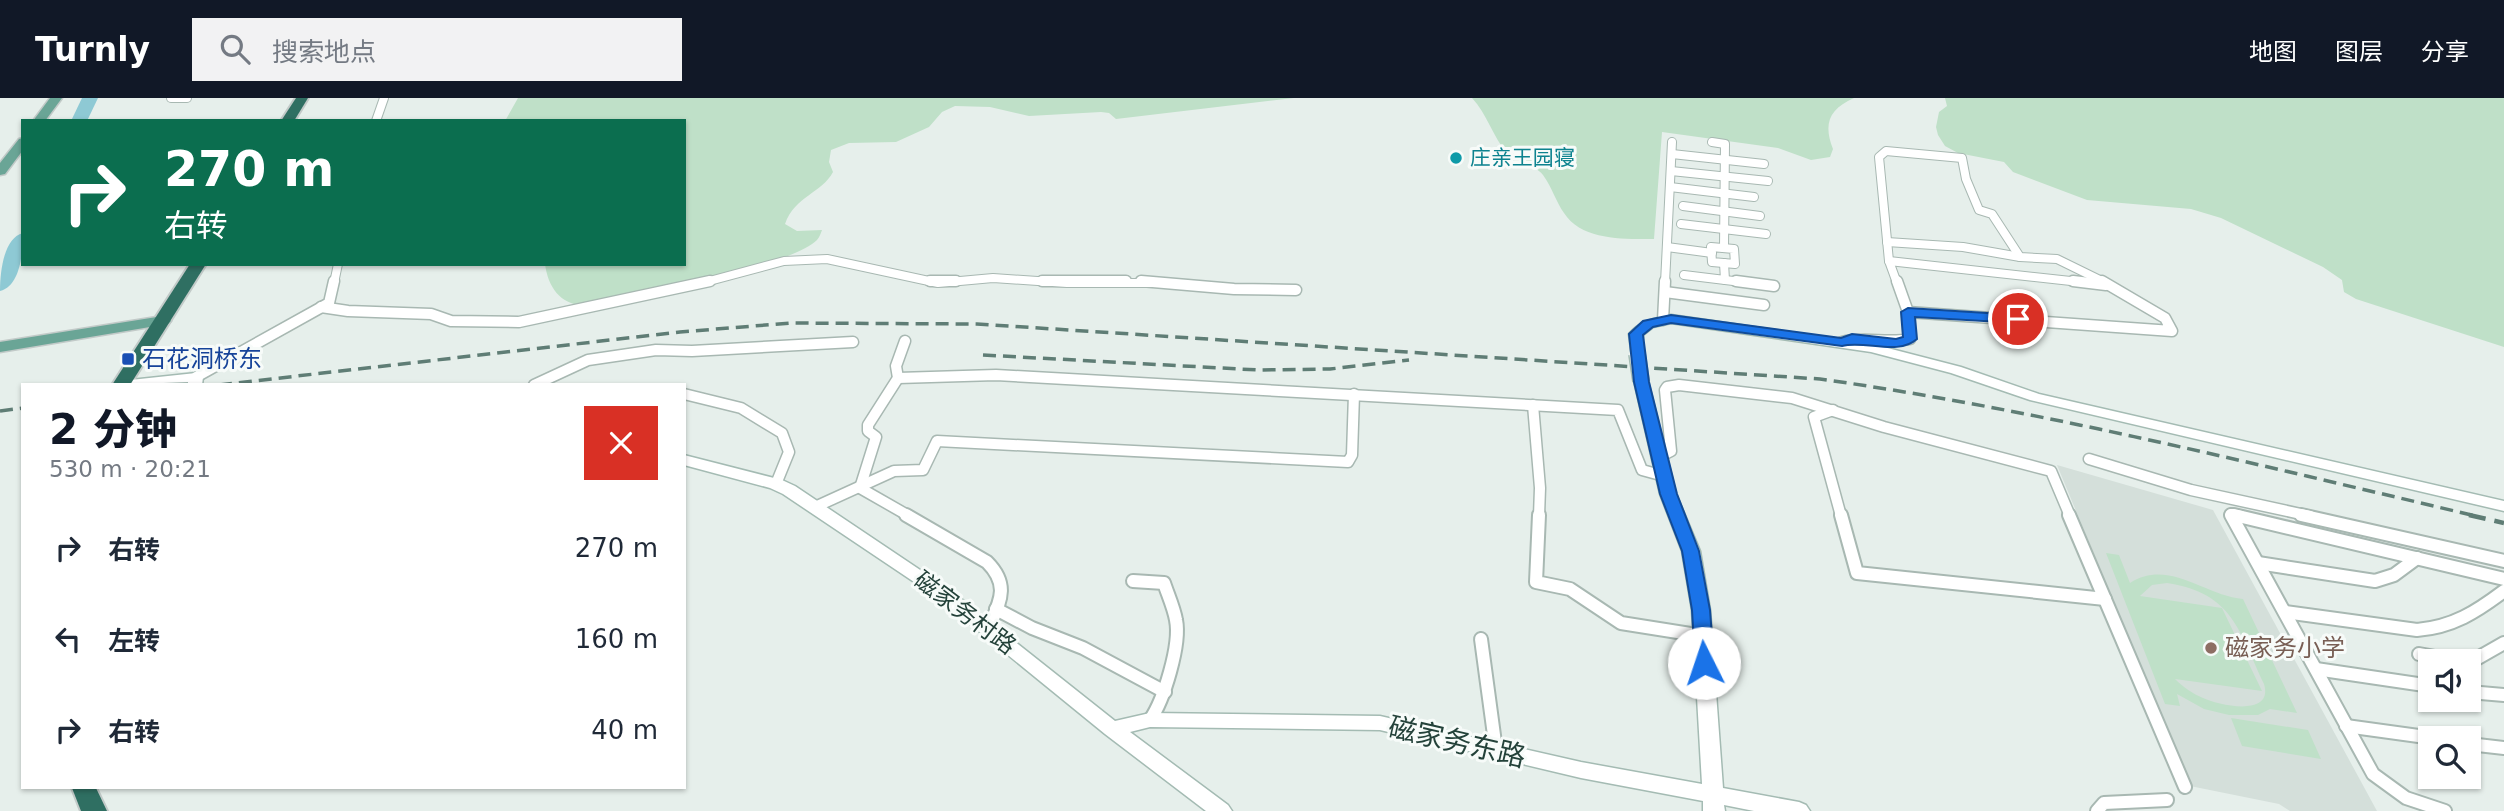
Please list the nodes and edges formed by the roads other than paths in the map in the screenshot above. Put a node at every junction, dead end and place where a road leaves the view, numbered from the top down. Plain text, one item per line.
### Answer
1 (56, 98) edge
2 (171, 98) edge
3 (187, 98) edge
4 (302, 98) edge
5 (384, 98) edge
6 (40, 119) edge
7 (288, 119) edge
8 (377, 119) edge
9 (1672, 142) dead end
10 (1712, 142) dead end
11 (21, 145) edge
12 (1672, 154) junction
13 (1725, 159) junction
14 (1764, 164) dead end
15 (0, 171) edge
16 (1671, 171) junction
17 (1725, 176) junction
18 (1768, 181) dead end
19 (1670, 187) junction
20 (1725, 194) junction
21 (1754, 197) dead end
22 (1683, 206) dead end
23 (1725, 211) junction
24 (1760, 216) dead end
25 (1681, 224) dead end
26 (1724, 229) junction
27 (1766, 234) dead end
28 (1886, 242) junction
29 (1667, 247) junction
30 (1724, 248) junction
31 (1712, 253) junction
32 (2020, 257) junction
33 (1889, 261) junction
34 (1724, 263) junction
35 (197, 266) edge
36 (338, 266) edge
37 (1684, 275) dead end
38 (1725, 280) junction
39 (1774, 286) dead end
40 (2112, 286) junction
41 (1296, 290) dead end
42 (1665, 292) junction
43 (1764, 305) dead end
44 (321, 307) junction
45 (1908, 312) junction
46 (1663, 320) junction
47 (163, 321) junction
48 (905, 341) dead end
49 (853, 342) dead end
50 (1842, 342) junction
51 (0, 348) edge
52 (898, 378) junction
53 (195, 381) edge
54 (122, 383) edge
55 (158, 383) edge
56 (538, 383) edge
57 (686, 394) edge
58 (1354, 394) junction
59 (1533, 405) junction
60 (1833, 410) junction
61 (1660, 457) junction
62 (2089, 459) dead end
63 (686, 461) edge
64 (1664, 476) junction
65 (776, 484) junction
66 (860, 488) junction
67 (2504, 506) edge
68 (815, 507) junction
69 (2456, 547) junction
70 (2504, 555) edge
71 (2417, 558) junction
72 (2504, 561) edge
73 (2258, 563) junction
74 (2504, 579) edge
75 (1133, 581) dead end
76 (2504, 591) edge
77 (2105, 599) junction
78 (996, 609) junction
79 (2285, 612) junction
80 (988, 630) junction
81 (1703, 636) junction
82 (1482, 639) dead end
83 (2504, 643) edge
84 (2481, 656) edge
85 (2316, 669) junction
86 (2418, 684) edge
87 (1165, 692) junction
88 (2481, 693) edge
89 (2504, 695) edge
90 (1150, 720) junction
91 (2346, 726) junction
92 (1112, 729) junction
93 (2418, 736) edge
94 (2481, 745) edge
95 (2504, 748) edge
96 (1496, 750) junction
97 (2186, 787) dead end
98 (84, 789) edge
99 (2166, 800) dead end
100 (1713, 804) edge
101 (94, 811) edge
102 (1222, 811) edge
103 (1798, 811) edge
104 (2097, 811) edge
105 (2445, 811) edge

1 - 6 main road
2 - 3 street
4 - 7 highway
5 - 8 street
9 - 12 street
10 - 13 street
11 - 15 main road
12 - 13 street
12 - 16 street
13 - 14 street
13 - 17 street
16 - 17 street
16 - 19 street
17 - 18 street
17 - 20 street
19 - 20 street
19 - 29 street
20 - 21 street
20 - 23 street
22 - 23 street
23 - 24 street
23 - 26 street
25 - 26 street
26 - 27 street
26 - 30 street
28 - 32 street
28 - 32 street
28 - 33 street
29 - 31 street
29 - 42 street
30 - 31 street
30 - 34 street
31 - 34 street
32 - 40 street
33 - 40 street
33 - 45 street
34 - 38 street
35 - 47 highway
36 - 44 street
37 - 38 street
38 - 39 street
40 - 45 street
41 - 44 street
42 - 43 street
42 - 46 street
44 - 53 street
45 - 50 street
46 - 50 street
46 - 61 street, bridge
47 - 51 main road
47 - 54 highway
48 - 52 street
49 - 56 street
50 - 67 street
52 - 58 street
52 - 66 street
53 - 55 street
57 - 65 street
58 - 59 street
58 - 66 street
59 - 64 street
59 - 81 street
60 - 61 street
60 - 77 street
60 - 77 street
61 - 64 street
62 - 69 street
63 - 65 street, 磁家务村路
64 - 81 street
65 - 68 street, 磁家务村路
66 - 68 street
66 - 78 street
68 - 80 street, 磁家务村路
69 - 70 street
69 - 72 street
71 - 73 street
71 - 73 street
71 - 74 street
73 - 79 street
75 - 87 street
76 - 79 street
77 - 97 street
78 - 80 street
78 - 87 street
79 - 85 street
80 - 92 street, 磁家务村路
81 - 100 street
82 - 96 street
83 - 84 street
85 - 86 street
85 - 91 street
87 - 90 street
88 - 89 street
90 - 92 street, 磁家务东路
90 - 96 street, 磁家务东路
91 - 93 street
91 - 105 street
92 - 102 street, 磁家务村路
94 - 95 street
96 - 100 street, 磁家务东路
98 - 101 highway
99 - 104 street
100 - 103 street, 磁家务东路

